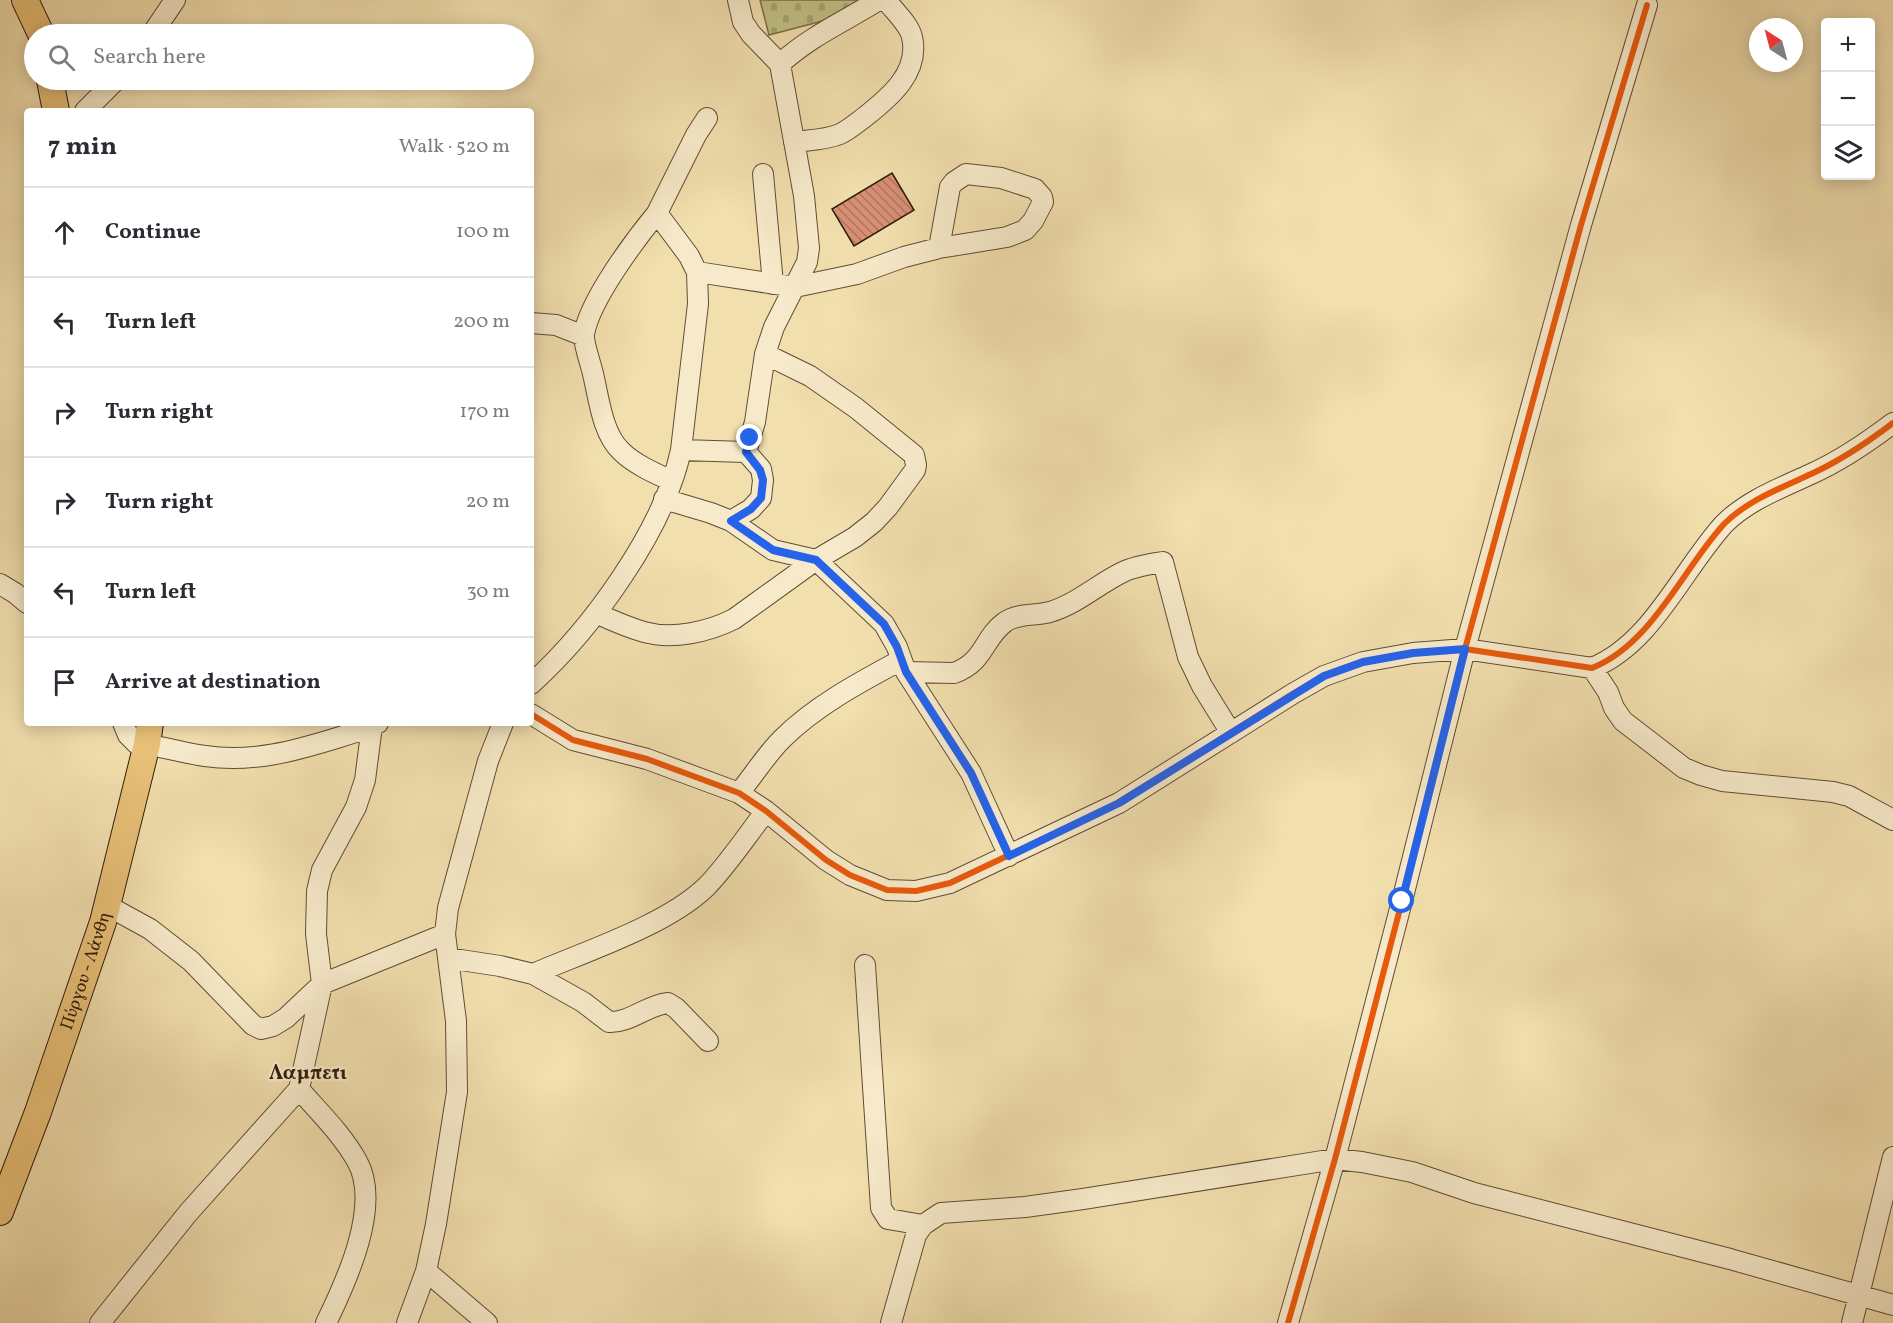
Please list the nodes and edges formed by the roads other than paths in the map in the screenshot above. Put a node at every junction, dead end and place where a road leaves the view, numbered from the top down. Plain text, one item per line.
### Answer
1 (25, 0) edge
2 (175, 0) edge
3 (738, 0) edge
4 (879, 0) edge
5 (886, 0) edge
6 (1647, 5) dead end
7 (38, 24) edge
8 (159, 24) edge
9 (780, 64) junction
10 (52, 90) edge
11 (106, 90) edge
12 (55, 108) edge
13 (88, 108) edge
14 (707, 118) dead end
15 (794, 142) junction
16 (763, 174) dead end
17 (657, 213) junction
18 (939, 248) junction
19 (697, 272) junction
20 (773, 284) junction
21 (795, 287) junction
22 (534, 323) edge
23 (584, 336) junction
24 (765, 354) junction
25 (1893, 423) edge
26 (681, 450) junction
27 (746, 452) junction
28 (668, 490) junction
29 (731, 521) junction
30 (816, 560) junction
31 (0, 584) edge
32 (24, 600) edge
33 (596, 614) junction
34 (1465, 649) junction
35 (904, 666) junction
36 (1592, 668) junction
37 (534, 681) edge
38 (534, 716) edge
39 (125, 726) edge
40 (372, 726) edge
41 (375, 726) edge
42 (502, 726) edge
43 (1231, 733) junction
44 (149, 734) edge
45 (739, 794) junction
46 (766, 811) junction
47 (1893, 820) edge
48 (1009, 856) junction
49 (108, 906) junction
50 (445, 934) junction
51 (448, 958) junction
52 (865, 965) dead end
53 (534, 974) junction
54 (322, 984) junction
55 (708, 1041) dead end
56 (299, 1089) junction
57 (1893, 1157) edge
58 (1335, 1159) junction
59 (0, 1212) edge
60 (923, 1225) junction
61 (426, 1270) junction
62 (1859, 1296) junction
63 (1893, 1305) edge
64 (100, 1323) edge
65 (326, 1323) edge
66 (407, 1323) edge
67 (487, 1323) edge
68 (891, 1323) edge
69 (1288, 1323) edge
70 (1852, 1323) edge

1 - 7 main road
2 - 8 street
3 - 9 street
4 - 9 street
5 - 15 street
6 - 34 street
9 - 15 street
10 - 12 main road
11 - 13 street
14 - 17 street
15 - 21 street
16 - 20 street
17 - 19 street
17 - 23 street
18 - 18 street
18 - 21 street
19 - 20 street
19 - 26 street
20 - 21 street
21 - 24 street
22 - 23 street
23 - 28 street
24 - 27 street
24 - 30 street
25 - 36 street
26 - 27 street
26 - 28 street
27 - 29 street
28 - 29 street
28 - 33 street
29 - 30 street
30 - 33 street
30 - 35 street
31 - 32 street
33 - 37 street
34 - 36 street
34 - 43 street
34 - 58 street
35 - 43 street
35 - 45 street
35 - 48 street
36 - 47 street
38 - 45 street
39 - 44 street
40 - 44 street
41 - 54 street
42 - 50 street
43 - 48 street
44 - 49 main road, Πύργου - Λάνθη
45 - 46 street
46 - 48 street
46 - 53 street
49 - 54 street
49 - 59 main road, Πύργου - Λάνθη
50 - 51 street
50 - 54 street
51 - 53 street
51 - 61 street
52 - 60 street
53 - 55 street
54 - 56 street
56 - 64 street
56 - 65 street
57 - 62 street
58 - 60 street
58 - 62 street
58 - 69 street
60 - 68 street
61 - 66 street
61 - 67 street
62 - 63 street
62 - 70 street

